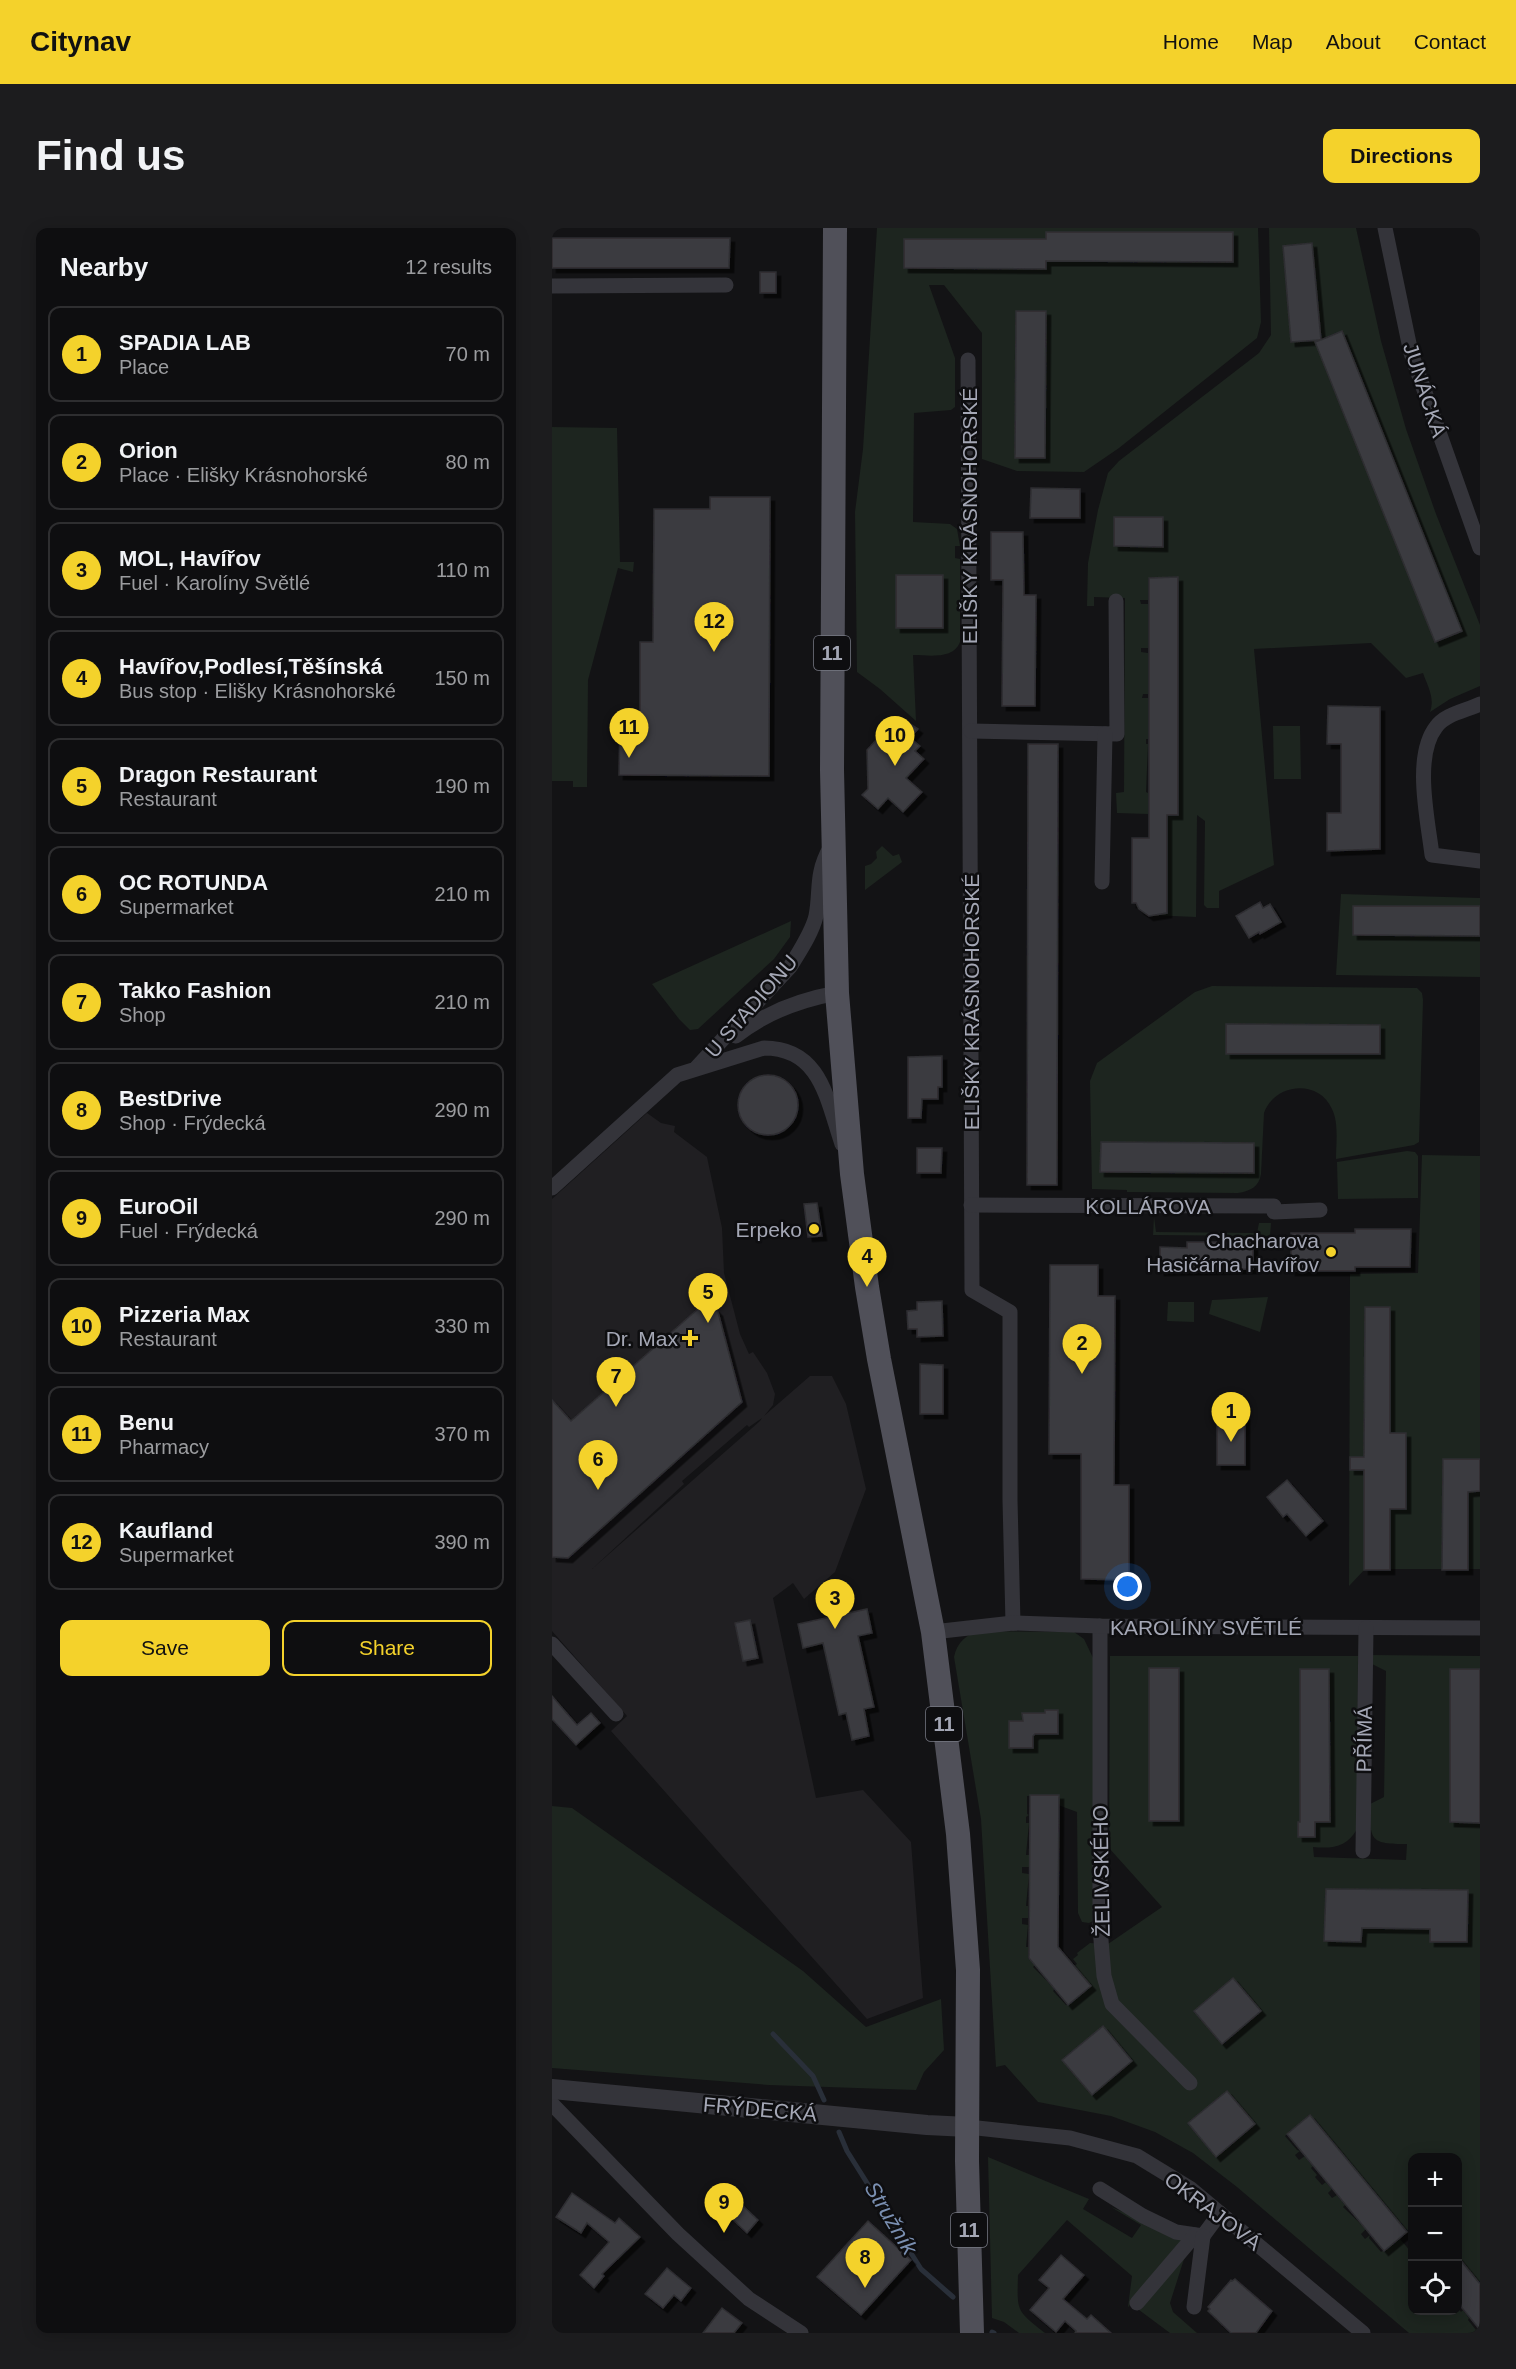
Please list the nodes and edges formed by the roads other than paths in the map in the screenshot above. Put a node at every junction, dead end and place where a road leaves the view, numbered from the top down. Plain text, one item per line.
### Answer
1 (835, 228) edge
2 (1385, 228) edge
3 (726, 285) dead end
4 (552, 286) edge
5 (968, 360) dead end
6 (1480, 548) edge
7 (1116, 601) dead end
8 (1480, 704) edge
9 (970, 731) junction
10 (1105, 734) junction
11 (833, 842) junction
12 (1480, 861) edge
13 (1102, 882) dead end
14 (837, 993) junction
15 (697, 1067) junction
16 (852, 1174) junction
17 (552, 1188) edge
18 (971, 1205) junction
19 (1320, 1210) dead end
20 (1013, 1623) junction
21 (1100, 1626) junction
22 (1366, 1628) junction
23 (1480, 1628) edge
24 (933, 1632) junction
25 (552, 1644) edge
26 (616, 1714) dead end
27 (1363, 1851) dead end
28 (1190, 2083) dead end
29 (552, 2089) edge
30 (552, 2104) edge
31 (968, 2127) junction
32 (1100, 2190) dead end
33 (1220, 2213) junction
34 (1199, 2235) junction
35 (1137, 2303) dead end
36 (1194, 2307) dead end
37 (801, 2333) edge
38 (972, 2333) edge
39 (1363, 2333) edge

1 - 11 main road, 11
2 - 6 street, JUNÁCKÁ
3 - 4 street
5 - 9 street, ELIŠKY KRÁSNOHORSKÉ
7 - 10 street
8 - 12 street
9 - 10 street
9 - 18 street, ELIŠKY KRÁSNOHORSKÉ
10 - 13 street
11 - 14 main road, 11
11 - 15 street, U STADIONU
14 - 15 street, U STADIONU
14 - 16 main road, 11
15 - 16 street, U STADIONU
15 - 17 street, U STADIONU
16 - 24 main road, 11
18 - 19 street, KOLLÁROVA
18 - 20 street, ELIŠKY KRÁSNOHORSKÉ
20 - 21 street, KAROLÍNY SVĚTLÉ
20 - 24 street, KAROLÍNY SVĚTLÉ
21 - 22 street, KAROLÍNY SVĚTLÉ
21 - 28 street, ŽELIVSKÉHO
22 - 23 street, KAROLÍNY SVĚTLÉ
22 - 27 street, PŘÍMÁ
24 - 31 main road, 11
25 - 26 street
29 - 31 street, FRÝDECKÁ
30 - 37 street
31 - 33 street, OKRAJOVÁ
31 - 38 main road, 11
32 - 34 street
33 - 34 street
33 - 39 street, OKRAJOVÁ
34 - 35 street
34 - 36 street

